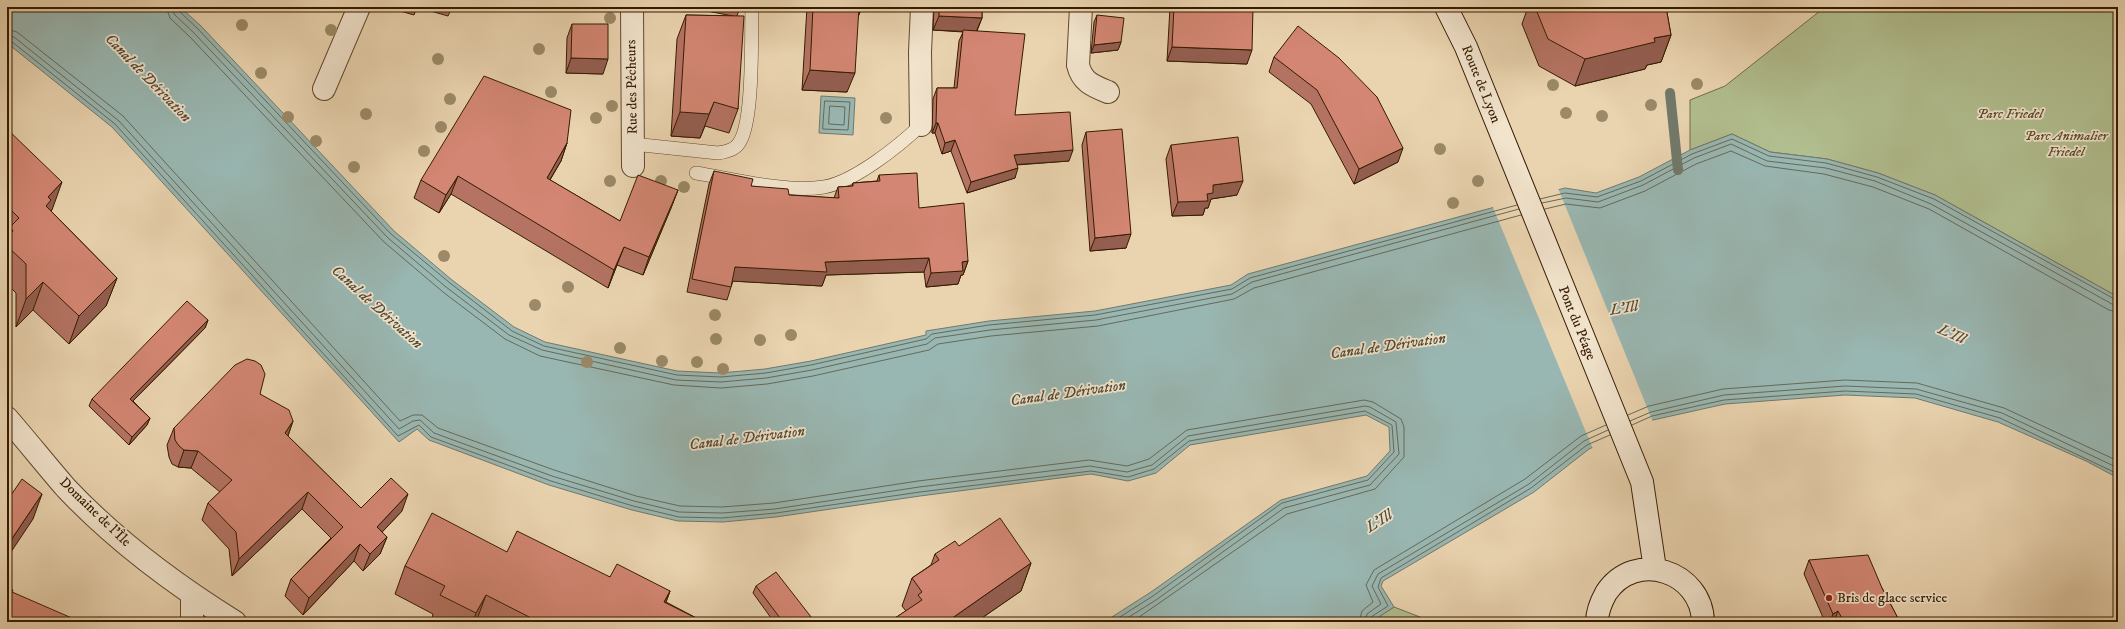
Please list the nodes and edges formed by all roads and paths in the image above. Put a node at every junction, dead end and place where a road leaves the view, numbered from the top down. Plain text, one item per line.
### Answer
1 (359, 7) edge
2 (632, 7) edge
3 (752, 7) edge
4 (922, 7) edge
5 (1082, 7) edge
6 (1446, 7) edge
7 (324, 89) dead end
8 (1108, 92) dead end
9 (921, 125) joint
10 (633, 144) junction
11 (1513, 163) joint
12 (633, 166) dead end
13 (696, 173) dead end
14 (7, 418) edge
15 (1655, 569) junction
16 (192, 596) junction
17 (1706, 620) edge
18 (192, 622) edge
19 (235, 622) edge
20 (1597, 622) edge

1 - 7 street
2 - 10 street, Rue des Pêcheurs
3 - 10 lane
4 - 9 street
5 - 8 street
6 - 11 street, Route de Lyon
9 - 13 lane
10 - 12 street, Rue des Pêcheurs
11 - 15 street, Pont du Péage
14 - 16 street, Domaine de l'Île
15 - 17 street
15 - 20 street
16 - 18 street
16 - 19 street, Domaine de l'Île

